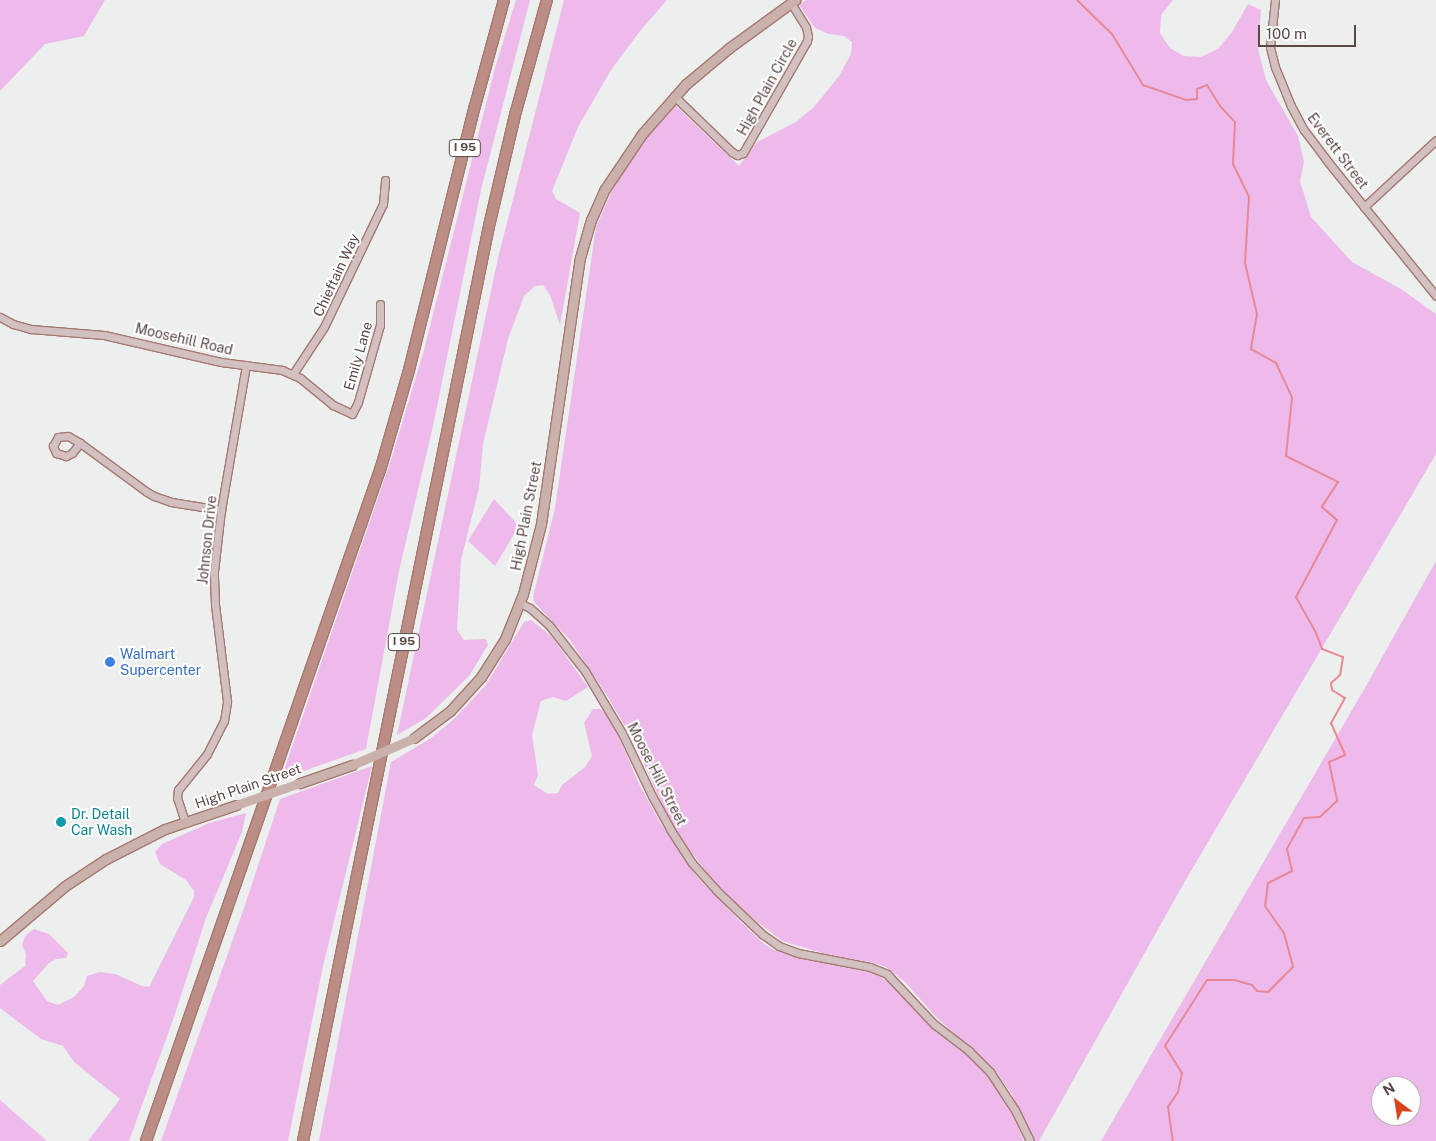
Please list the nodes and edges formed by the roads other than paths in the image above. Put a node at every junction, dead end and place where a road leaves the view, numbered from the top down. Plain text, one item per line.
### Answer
1 (504, 0) edge
2 (547, 0) edge
3 (1275, 0) edge
4 (793, 1) edge
5 (674, 96) junction
6 (1436, 140) edge
7 (385, 180) dead end
8 (1364, 207) junction
9 (1436, 296) edge
10 (380, 304) dead end
11 (0, 317) edge
12 (246, 366) junction
13 (293, 374) junction
14 (352, 414) joint
15 (80, 443) dead end
16 (221, 510) junction
17 (520, 603) junction
18 (185, 822) junction
19 (0, 941) edge
20 (146, 1141) edge
21 (303, 1141) edge
22 (1030, 1141) edge

1 - 20 highway, I 95
2 - 21 highway, I 95
3 - 8 street, Everett Street
4 - 5 main road, High Plain Street
4 - 5 street, High Plain Circle
5 - 17 main road, High Plain Street
6 - 8 street
7 - 13 street, Chieftain Way
8 - 9 street, Everett Street
10 - 14 street, Emily Lane
11 - 12 street, Moosehill Road
12 - 13 street, Moosehill Road
12 - 16 street, Johnson Drive
13 - 14 street, Moosehill Road
15 - 16 street
16 - 18 street, Johnson Drive
17 - 18 main road, High Plain Street, bridge
17 - 22 street, Moose Hill Street
18 - 19 main road, High Plain Street

